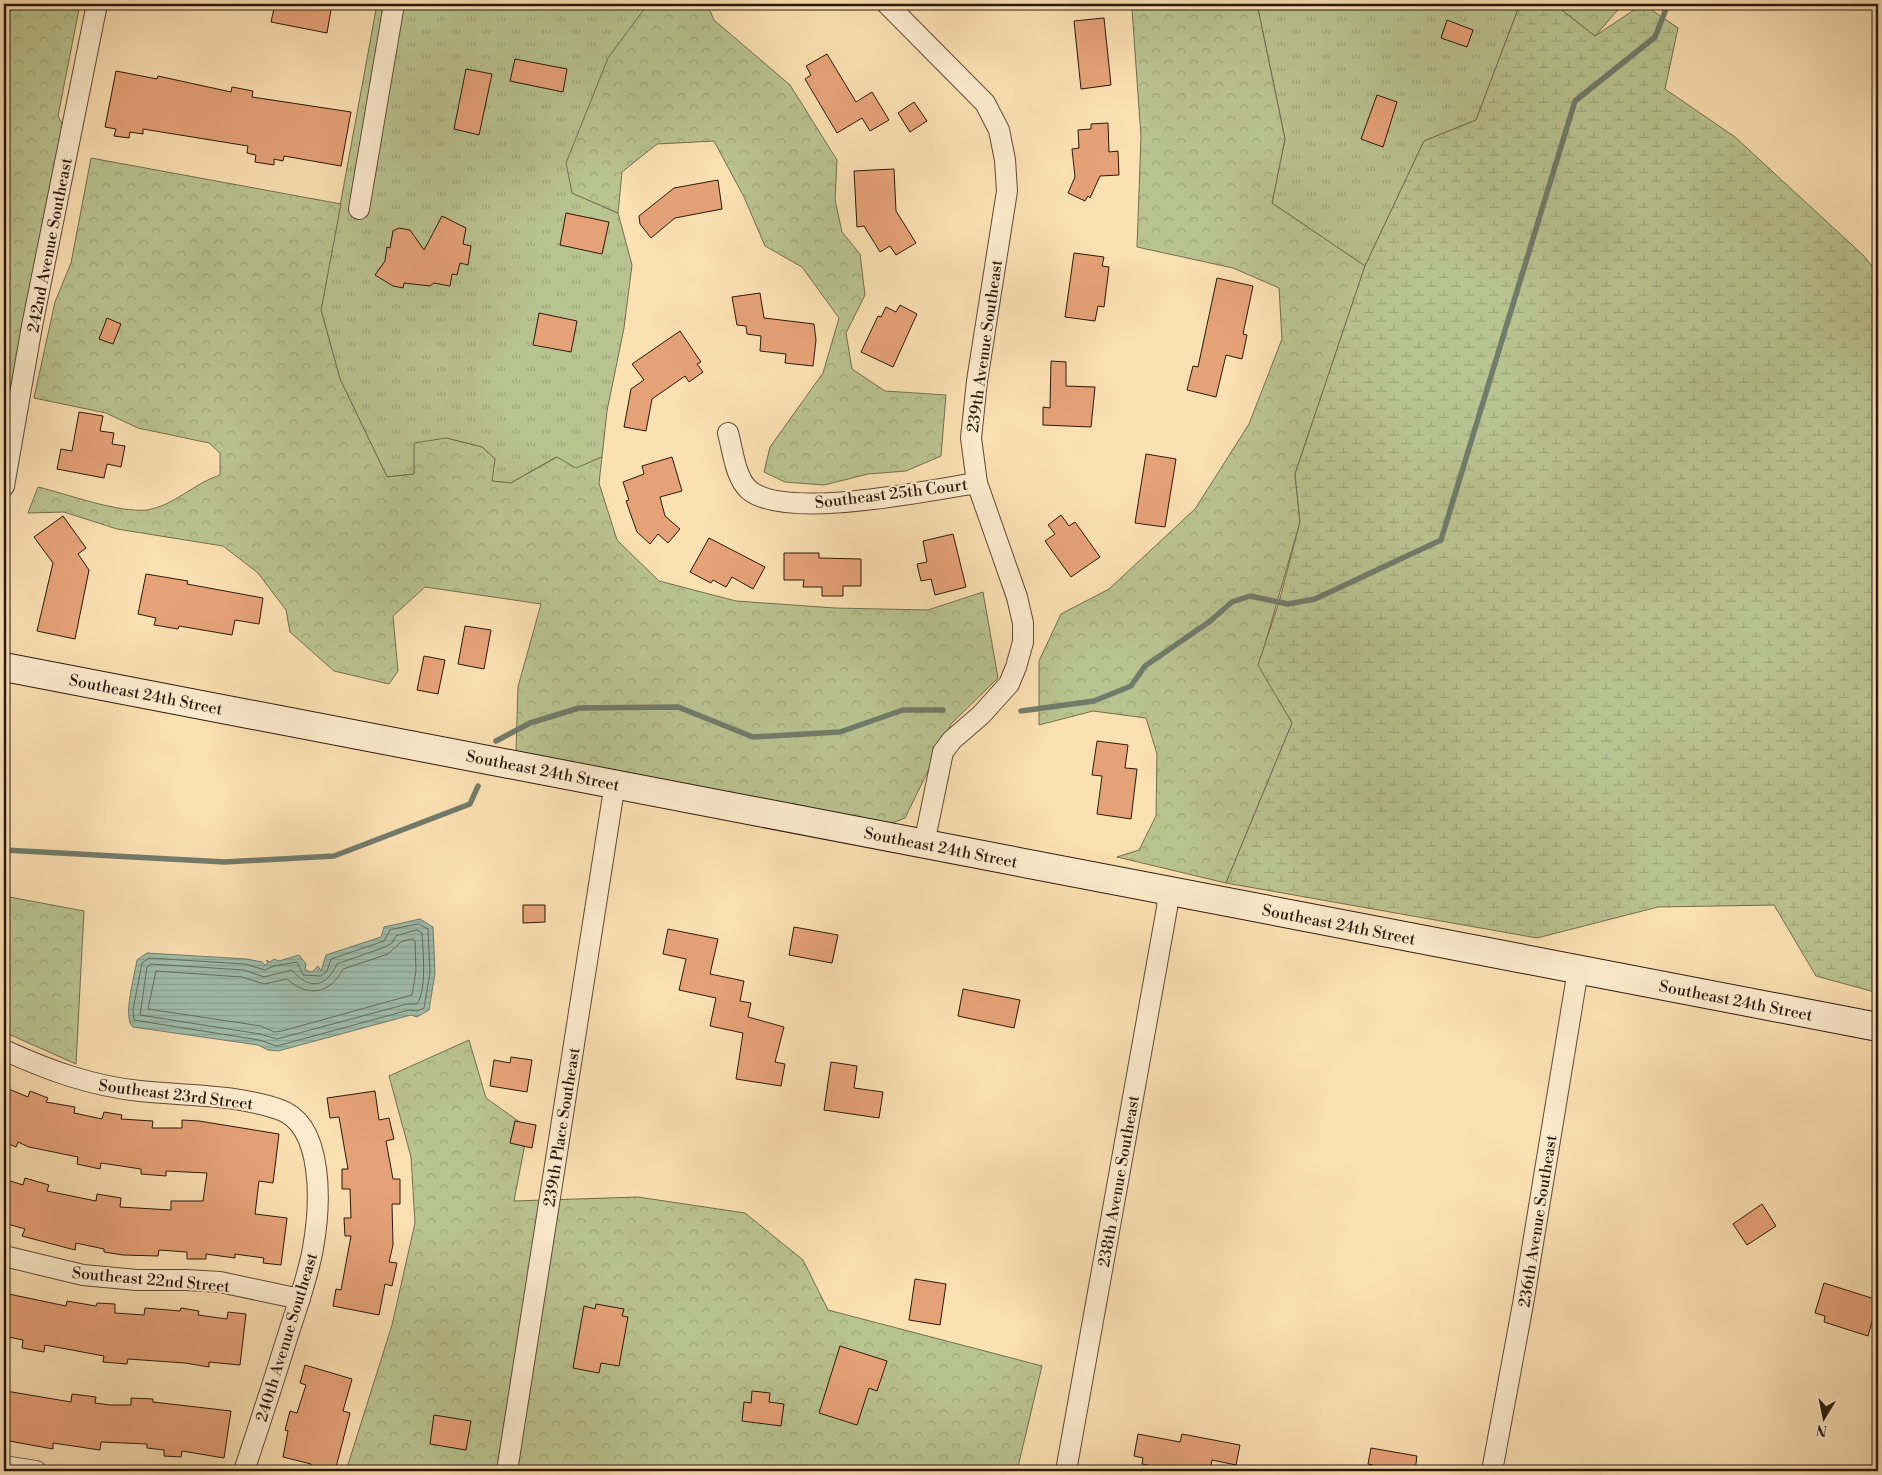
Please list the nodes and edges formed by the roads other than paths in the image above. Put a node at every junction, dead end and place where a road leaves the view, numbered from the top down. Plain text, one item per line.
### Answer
1 (96, 4) edge
2 (394, 4) edge
3 (888, 4) edge
4 (359, 209) dead end
5 (728, 433) dead end
6 (977, 483) junction
7 (4, 486) edge
8 (4, 667) edge
9 (615, 784) junction
10 (924, 844) junction
11 (1168, 892) junction
12 (1578, 970) junction
13 (1878, 1027) edge
14 (4, 1050) edge
15 (293, 1116) joint
16 (4, 1256) edge
17 (300, 1299) junction
18 (4, 1466) edge
19 (36, 1471) edge
20 (244, 1471) edge
21 (507, 1471) edge
22 (1066, 1471) edge
23 (1492, 1471) edge

1 - 7 street, 242nd Avenue Southeast
2 - 4 street
3 - 6 street, 239th Avenue Southeast
5 - 6 street, Southeast 25th Court
6 - 10 street, 239th Avenue Southeast
8 - 9 street, Southeast 24th Street
9 - 10 street, Southeast 24th Street
9 - 21 street, 239th Place Southeast
10 - 11 street, Southeast 24th Street
11 - 12 street, Southeast 24th Street
11 - 22 street, 238th Avenue Southeast
12 - 13 street, Southeast 24th Street
12 - 23 street, 236th Avenue Southeast
14 - 15 street, Southeast 23rd Street
15 - 17 street, 240th Avenue Southeast
16 - 17 street, Southeast 22nd Street
17 - 20 street, 240th Avenue Southeast
18 - 19 street

